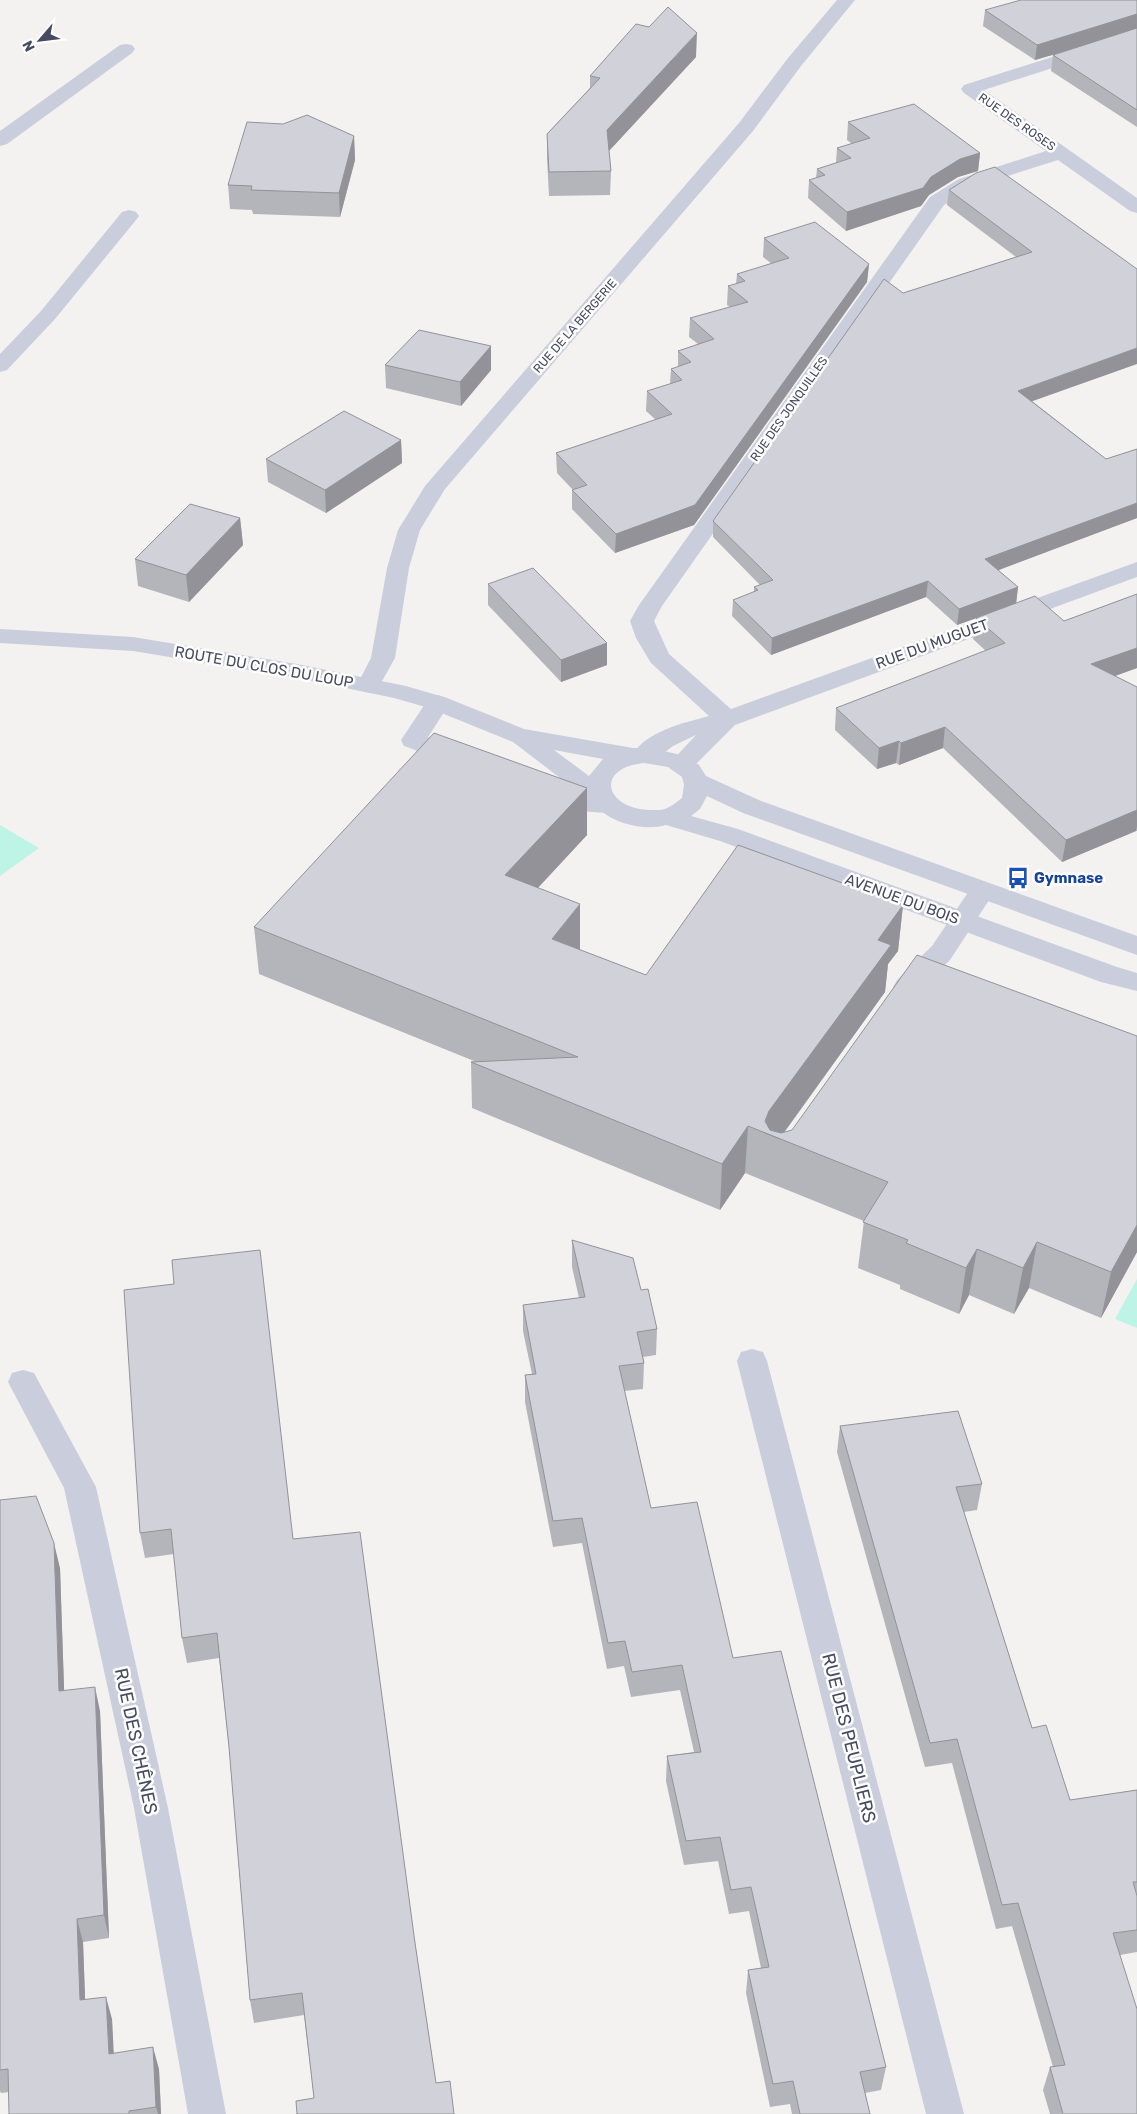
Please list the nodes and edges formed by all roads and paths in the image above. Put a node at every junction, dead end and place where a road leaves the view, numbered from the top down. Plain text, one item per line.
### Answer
1 (846, 0) edge
2 (1137, 35) edge
3 (126, 50) dead end
4 (0, 140) edge
5 (1060, 153) junction
6 (1137, 207) edge
7 (128, 216) dead end
8 (0, 366) edge
9 (1137, 569) edge
10 (0, 636) edge
11 (379, 687) junction
12 (438, 703) junction
13 (727, 719) junction
14 (519, 736) junction
15 (638, 756) junction
16 (476, 764) edge
17 (688, 772) junction
18 (530, 784) edge
19 (604, 801) junction
20 (666, 817) junction
21 (982, 891) junction
22 (962, 921) junction
23 (1137, 946) edge
24 (1137, 982) edge
25 (891, 1007) edge
26 (752, 1361) dead end
27 (23, 1382) dead end
28 (207, 2114) edge
29 (945, 2114) edge

1 - 11 street, RUE DE LA BERGERIE
2 - 5 street, RUE DES ROSES
3 - 4 street
5 - 6 street, RUE DES ROSES
5 - 13 street, RUE DES JONQUILLES
7 - 8 street
9 - 13 street, RUE DU MUGUET
10 - 11 street, ROUTE DU CLOS DU LOUP
11 - 12 street, ROUTE DU CLOS DU LOUP
12 - 14 street, ROUTE DU CLOS DU LOUP
12 - 16 street
13 - 15 street, RUE DU MUGUET
13 - 17 street, RUE DU MUGUET
14 - 15 street, ROUTE DU CLOS DU LOUP
14 - 19 street, ROUTE DU CLOS DU LOUP
15 - 17 street
15 - 19 street
17 - 20 street
17 - 21 street
18 - 19 street
19 - 20 street
20 - 22 street, AVENUE DU BOIS
21 - 22 street
21 - 23 street
22 - 24 street, AVENUE DU BOIS
22 - 25 street
26 - 29 street, RUE DES PEUPLIERS
27 - 28 street, RUE DES CHÊNES

